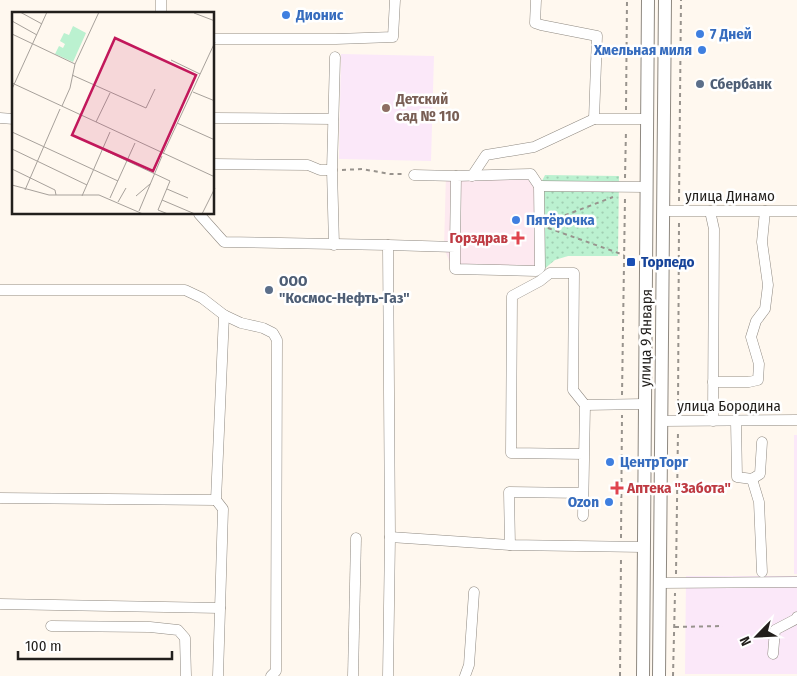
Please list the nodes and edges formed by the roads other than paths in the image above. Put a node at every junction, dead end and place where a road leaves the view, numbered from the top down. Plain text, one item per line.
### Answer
1 (395, 0) edge
2 (536, 0) edge
3 (648, 0) edge
4 (665, 0) edge
5 (215, 39) edge
6 (335, 57) dead end
7 (215, 118) edge
8 (333, 119) junction
9 (594, 119) junction
10 (646, 119) junction
11 (215, 164) edge
12 (332, 170) junction
13 (414, 175) road end
14 (456, 176) junction
15 (472, 176) junction
16 (539, 186) junction
17 (646, 187) junction
18 (663, 211) junction
19 (710, 211) junction
20 (765, 211) junction
21 (797, 211) edge
22 (200, 215) edge
23 (334, 245) junction
24 (388, 245) junction
25 (455, 247) junction
26 (0, 290) edge
27 (224, 315) junction
28 (713, 382) junction
29 (644, 404) junction
30 (585, 405) junction
31 (797, 420) edge
32 (661, 421) junction
33 (713, 421) junction
34 (736, 421) junction
35 (762, 442) dead end
36 (584, 454) junction
37 (752, 479) junction
38 (583, 493) junction
39 (0, 498) edge
40 (216, 500) junction
41 (583, 516) dead end
42 (390, 537) junction
43 (356, 538) dead end
44 (510, 545) junction
45 (643, 547) junction
46 (762, 572) dead end
47 (797, 582) edge
48 (660, 583) junction
49 (474, 592) dead end
50 (0, 604) edge
51 (220, 608) junction
52 (797, 617) edge
53 (51, 626) dead end
54 (773, 654) dead end
55 (186, 676) edge
56 (218, 676) edge
57 (272, 676) edge
58 (353, 676) edge
59 (388, 676) edge
60 (465, 676) edge
61 (643, 676) edge
62 (659, 676) edge

1 - 5 street
2 - 9 street
3 - 10 main road, улица 9 Января
4 - 18 main road, улица 9 Января
6 - 8 street
7 - 8 street
8 - 12 street
9 - 10 street
9 - 15 street
10 - 17 main road, улица 9 Января
11 - 12 street
12 - 23 street
13 - 14 street
14 - 15 street
14 - 25 street
15 - 16 street
16 - 17 street
16 - 25 street
17 - 29 main road, улица 9 Января
18 - 19 street, улица Динамо
18 - 32 main road, улица 9 Января
19 - 20 street, улица Динамо
19 - 28 street
20 - 21 street, улица Динамо
20 - 28 street
22 - 23 street
23 - 24 street
24 - 25 street
24 - 42 street
26 - 27 street
27 - 40 street
27 - 57 street
28 - 33 street
29 - 30 street
29 - 45 main road, улица 9 Января
30 - 36 street
30 - 36 street
31 - 34 street, улица Бородина
32 - 33 street, улица Бородина
32 - 48 main road, улица 9 Января
33 - 34 street, улица Бородина
34 - 37 street
35 - 37 street
36 - 38 street
37 - 46 street
38 - 41 street
38 - 44 street
39 - 40 street
40 - 51 street
42 - 44 street
42 - 59 street
43 - 58 street
44 - 45 street
45 - 61 main road, улица 9 Января
47 - 48 street
48 - 62 main road, улица 9 Января
49 - 60 street
50 - 51 street
51 - 56 street
52 - 54 street
53 - 55 street

